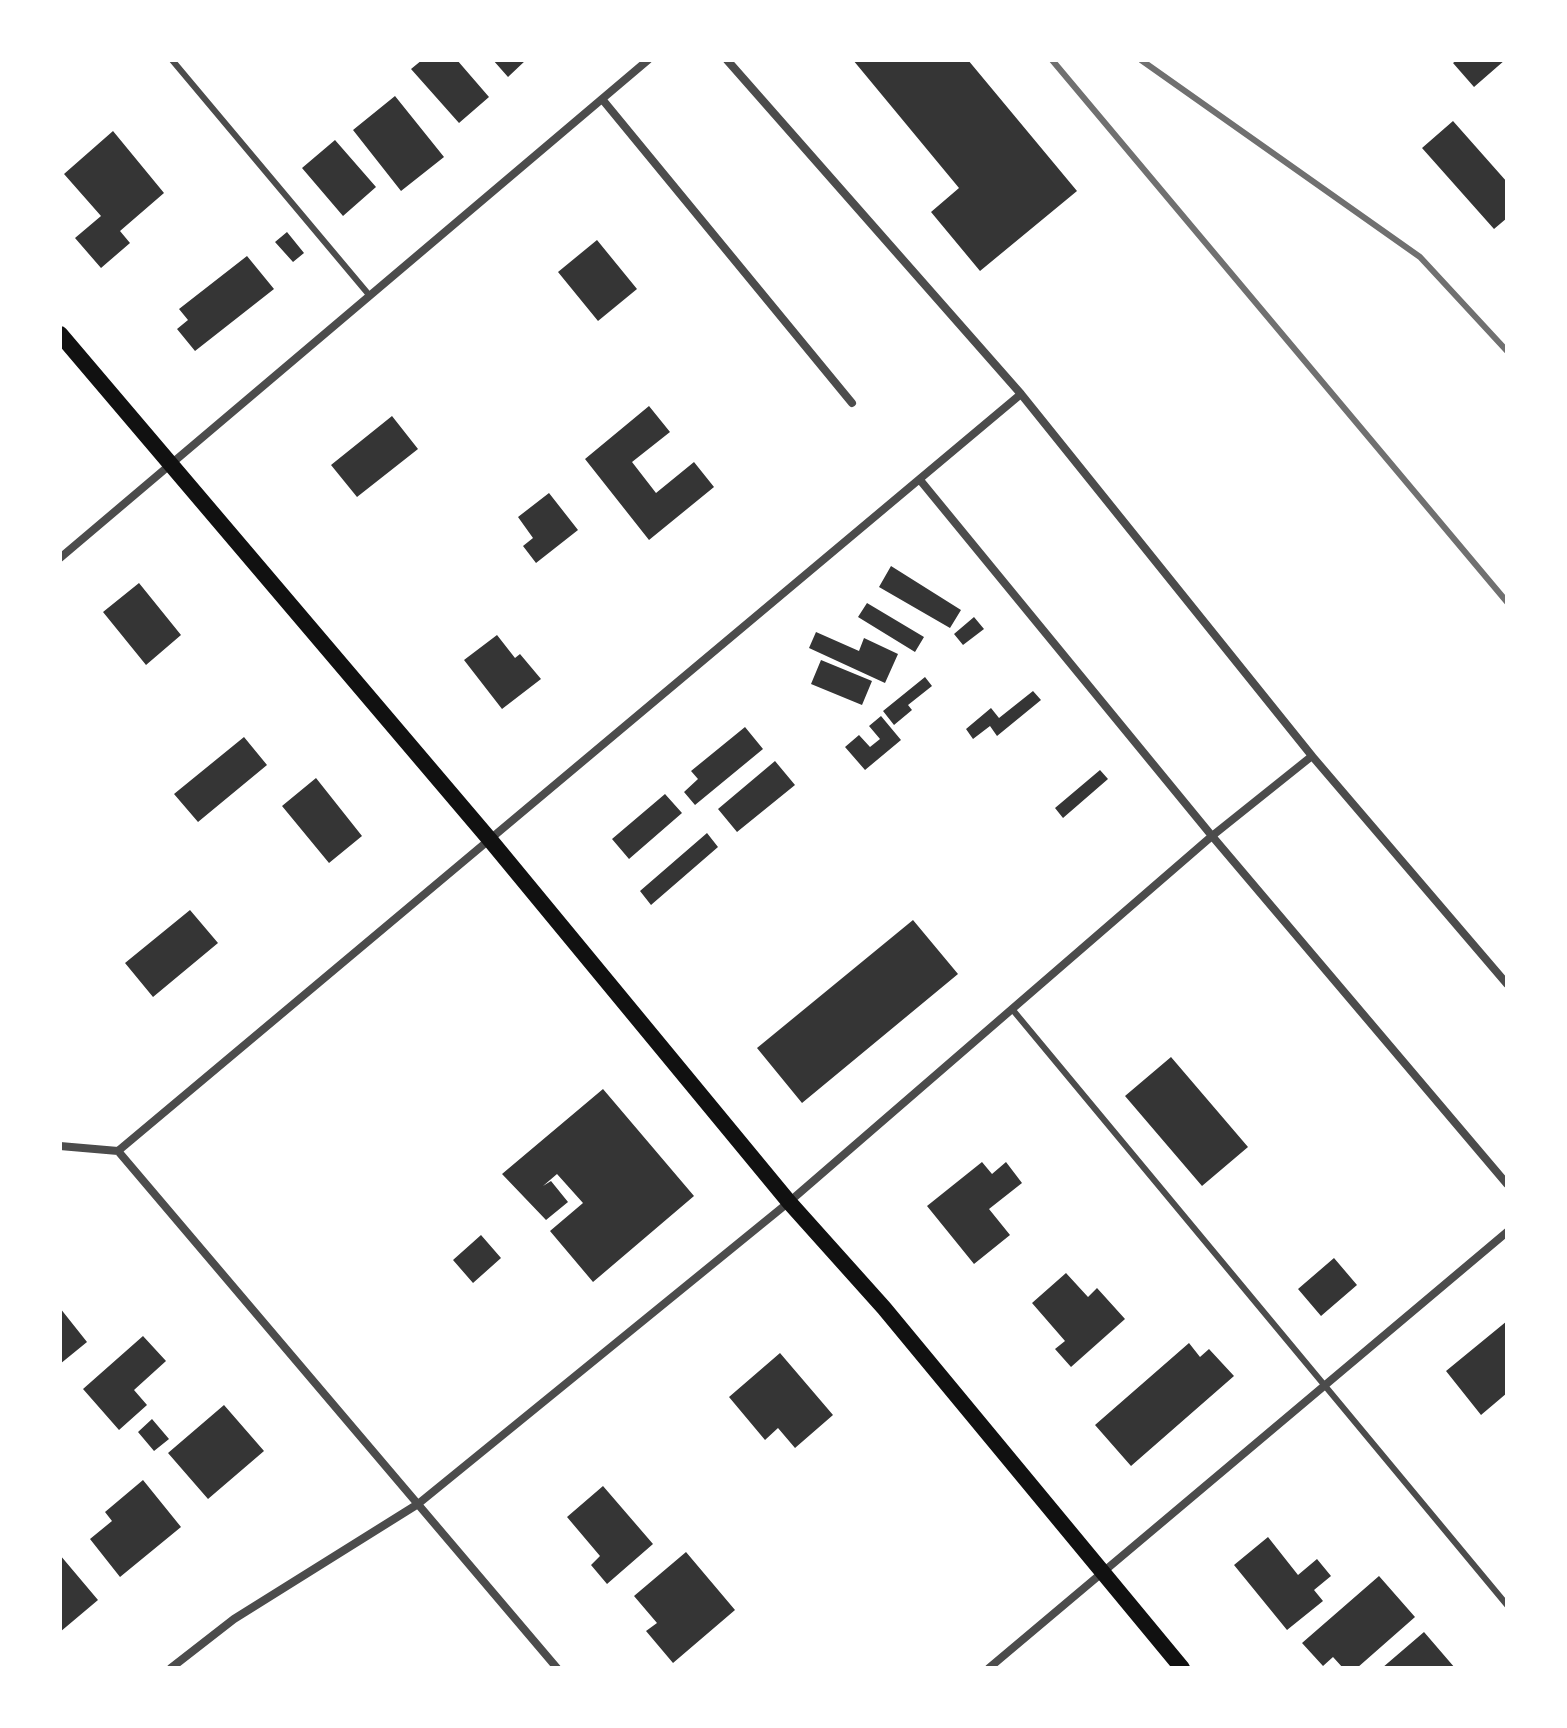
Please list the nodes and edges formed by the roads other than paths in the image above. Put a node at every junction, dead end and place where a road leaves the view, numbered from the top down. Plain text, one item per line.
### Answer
1 (172, 60) edge
2 (648, 60) edge
3 (727, 60) edge
4 (602, 99) junction
5 (370, 296) junction
6 (60, 334) edge
7 (1021, 394) junction
8 (852, 403) dead end
9 (172, 466) junction
10 (920, 480) junction
11 (60, 558) edge
12 (1312, 756) junction
13 (1212, 836) junction
14 (491, 841) junction
15 (1507, 984) edge
16 (1012, 1009) junction
17 (60, 1146) edge
18 (118, 1151) junction
19 (1507, 1184) edge
20 (789, 1202) junction
21 (1507, 1232) edge
22 (1324, 1386) junction
23 (418, 1504) junction
24 (1102, 1573) junction
25 (1507, 1605) edge
26 (171, 1668) edge
27 (557, 1668) edge
28 (989, 1668) edge
29 (1182, 1668) edge

1 - 5 lane
2 - 4 street
3 - 7 street
4 - 5 street
4 - 8 street
5 - 9 street
6 - 9 main road
7 - 10 street
7 - 12 street
9 - 11 street
9 - 14 main road
10 - 13 street
10 - 14 street
12 - 13 street
12 - 15 street
13 - 16 street
13 - 19 street
14 - 18 street
14 - 20 main road
16 - 20 street
16 - 22 lane
17 - 18 street
18 - 23 street
20 - 23 street
20 - 24 main road
21 - 22 street
22 - 24 street
22 - 25 lane
23 - 26 street
23 - 27 street
24 - 28 street
24 - 29 main road

